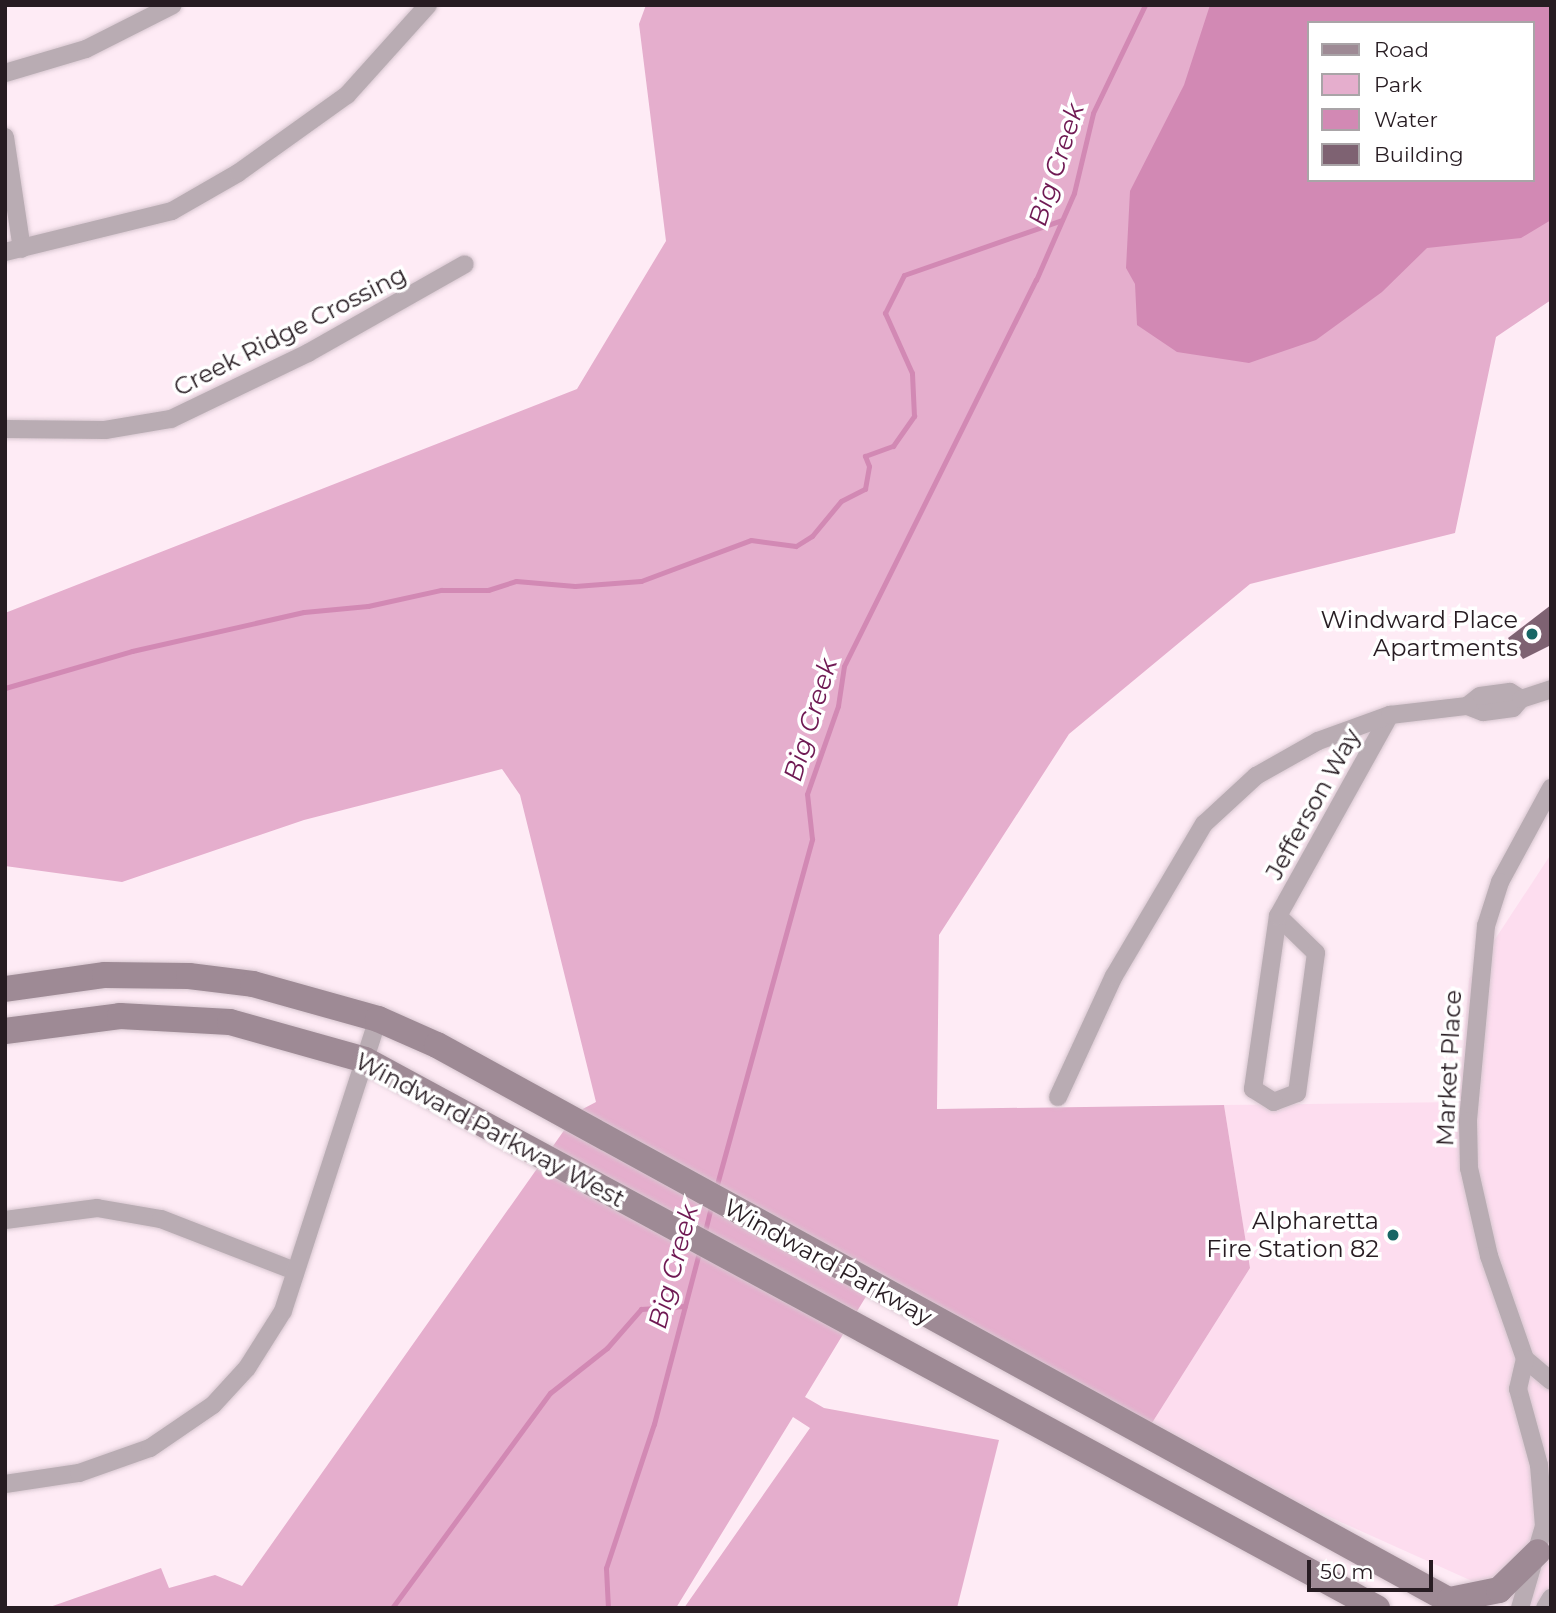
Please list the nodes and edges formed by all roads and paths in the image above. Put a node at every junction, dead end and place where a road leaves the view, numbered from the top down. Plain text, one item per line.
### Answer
1 (173, 5) edge
2 (428, 5) edge
3 (5, 73) edge
4 (5, 137) edge
5 (14, 250) edge
6 (465, 264) dead end
7 (5, 429) edge
8 (1551, 689) edge
9 (1390, 715) junction
10 (1551, 788) edge
11 (1278, 916) junction
12 (5, 989) edge
13 (378, 1019) junction
14 (5, 1031) edge
15 (365, 1060) junction
16 (1058, 1097) dead end
17 (5, 1220) edge
18 (754, 1270) joint
19 (295, 1271) junction
20 (1525, 1359) junction
21 (1551, 1381) edge
22 (5, 1484) edge
23 (1538, 1552) junction
24 (1551, 1598) edge
25 (1456, 1604) edge
26 (1377, 1608) edge
27 (1520, 1608) edge
28 (1545, 1608) edge

1 - 3 street
2 - 5 street
4 - 5 street
6 - 7 street, Creek Ridge Crossing
8 - 9 street
9 - 11 street, Jefferson Way
9 - 16 street
10 - 20 street, Market Place
11 - 11 street, Jefferson Way
12 - 13 main road, Windward Parkway
13 - 15 street
13 - 25 main road, Windward Parkway
14 - 15 main road, Windward Parkway West
15 - 18 main road, Windward Parkway West
15 - 19 street
17 - 19 street
18 - 26 main road, Windward Parkway
19 - 22 street
20 - 21 street
20 - 23 street, Market Place
23 - 25 main road
23 - 27 street, Market Place
24 - 28 street

